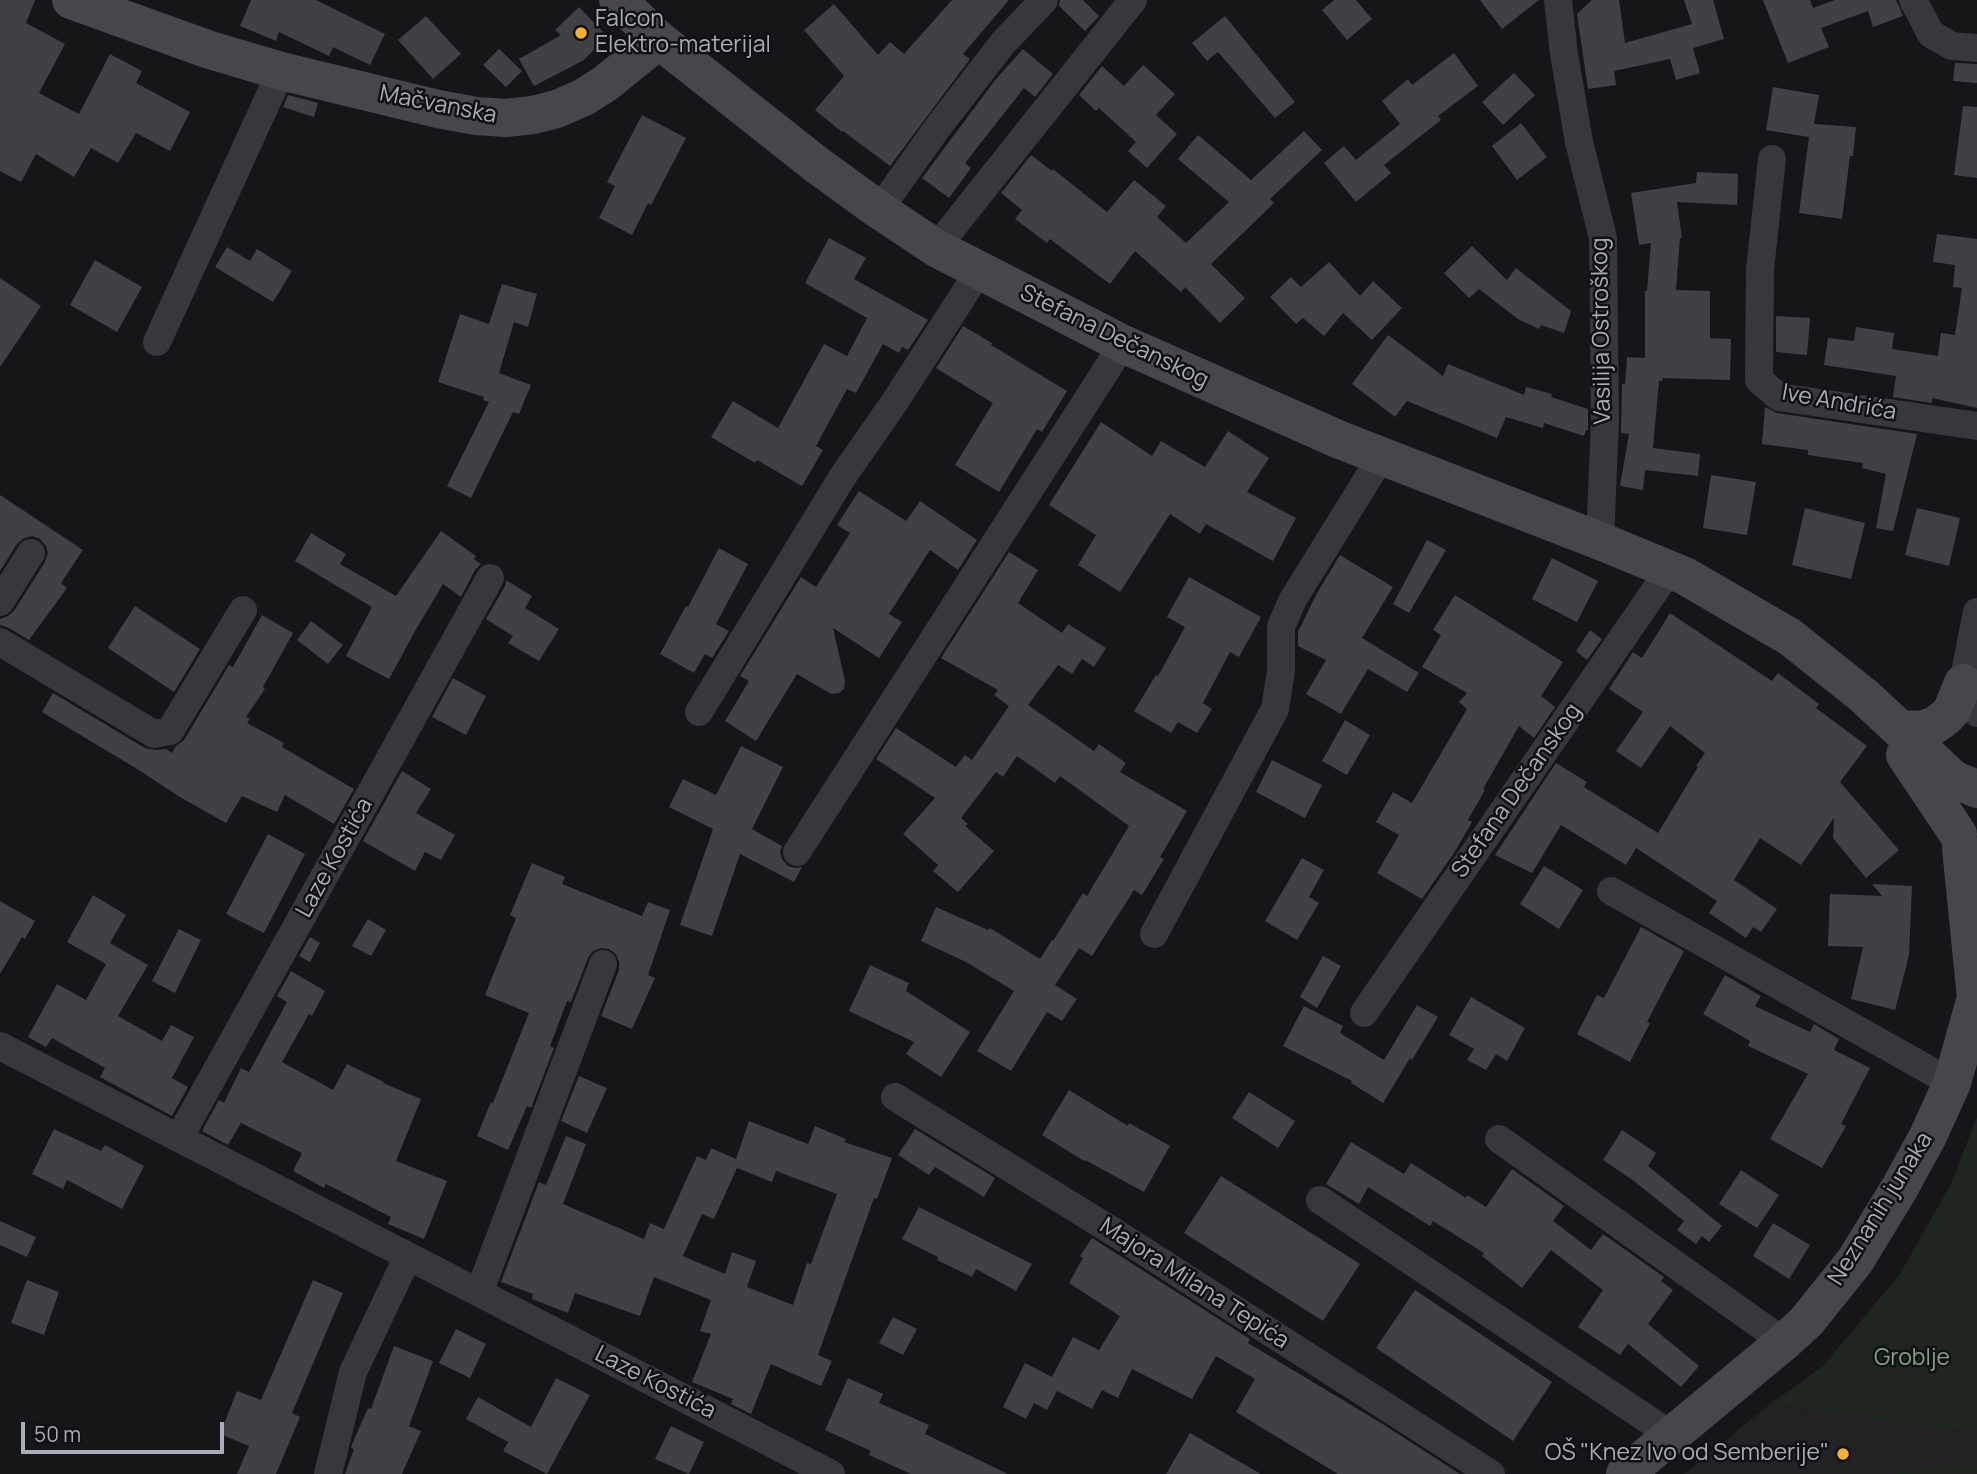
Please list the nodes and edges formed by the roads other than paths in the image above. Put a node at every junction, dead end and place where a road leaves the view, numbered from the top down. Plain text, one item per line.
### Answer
1 (71, 0) edge
2 (618, 0) edge
3 (1044, 0) edge
4 (1133, 0) edge
5 (1558, 0) edge
6 (1913, 0) edge
7 (659, 40) junction
8 (1977, 47) edge
9 (281, 71) junction
10 (1772, 159) dead end
11 (879, 210) junction
12 (936, 247) junction
13 (978, 271) junction
14 (157, 342) dead end
15 (1123, 344) junction
16 (1977, 426) edge
17 (1381, 457) junction
18 (1600, 541) junction
19 (31, 553) dead end
20 (1670, 569) junction
21 (490, 578) dead end
22 (0, 601) edge
23 (243, 610) dead end
24 (1977, 612) edge
25 (0, 642) edge
26 (1864, 696) junction
27 (1970, 698) edge
28 (699, 712) dead end
29 (1901, 729) junction
30 (1977, 789) edge
31 (1977, 800) edge
32 (1965, 850) edge
33 (797, 852) dead end
34 (1611, 891) dead end
35 (1154, 934) dead end
36 (603, 964) dead end
37 (1977, 996) edge
38 (1364, 1013) dead end
39 (0, 1046) edge
40 (1952, 1083) junction
41 (895, 1097) dead end
42 (179, 1138) junction
43 (1499, 1139) dead end
44 (1320, 1200) dead end
45 (408, 1256) junction
46 (479, 1293) junction
47 (1784, 1342) junction
48 (1671, 1435) junction
49 (328, 1474) edge
50 (831, 1474) edge
51 (1491, 1474) edge
52 (1625, 1474) edge

1 - 9 main road, Mačvanska
2 - 7 main road, Stefana Dečanskog
3 - 11 street
4 - 12 street
5 - 18 street, Vasilija Ostroškog
6 - 8 street
7 - 9 main road, Mačvanska
7 - 11 main road, Stefana Dečanskog
9 - 14 street
10 - 16 street, Ive Andrića
11 - 12 main road, Stefana Dečanskog
12 - 13 main road, Stefana Dečanskog
13 - 15 main road, Stefana Dečanskog
13 - 28 street
15 - 17 main road, Stefana Dečanskog
15 - 33 street
17 - 18 main road, Stefana Dečanskog
17 - 35 street
18 - 20 main road, Stefana Dečanskog
19 - 22 street
20 - 26 main road, Stefana Dečanskog
20 - 38 street, Stefana Dečanskog
21 - 42 street, Laze Kostića
23 - 25 street
24 - 27 street
26 - 29 main road
26 - 32 main road
27 - 29 main road
29 - 30 main road
31 - 32 main road
32 - 37 main road
34 - 40 street
36 - 46 street
37 - 40 main road, Neznanih junaka
39 - 42 street, Laze Kostića
40 - 47 main road, Neznanih junaka
41 - 51 street, Majora Milana Tepića
42 - 45 street, Laze Kostića
43 - 47 street
44 - 48 street
45 - 46 street, Laze Kostića
45 - 49 street
46 - 50 street, Laze Kostića
47 - 48 main road, Neznanih junaka
48 - 52 main road, Neznanih junaka

